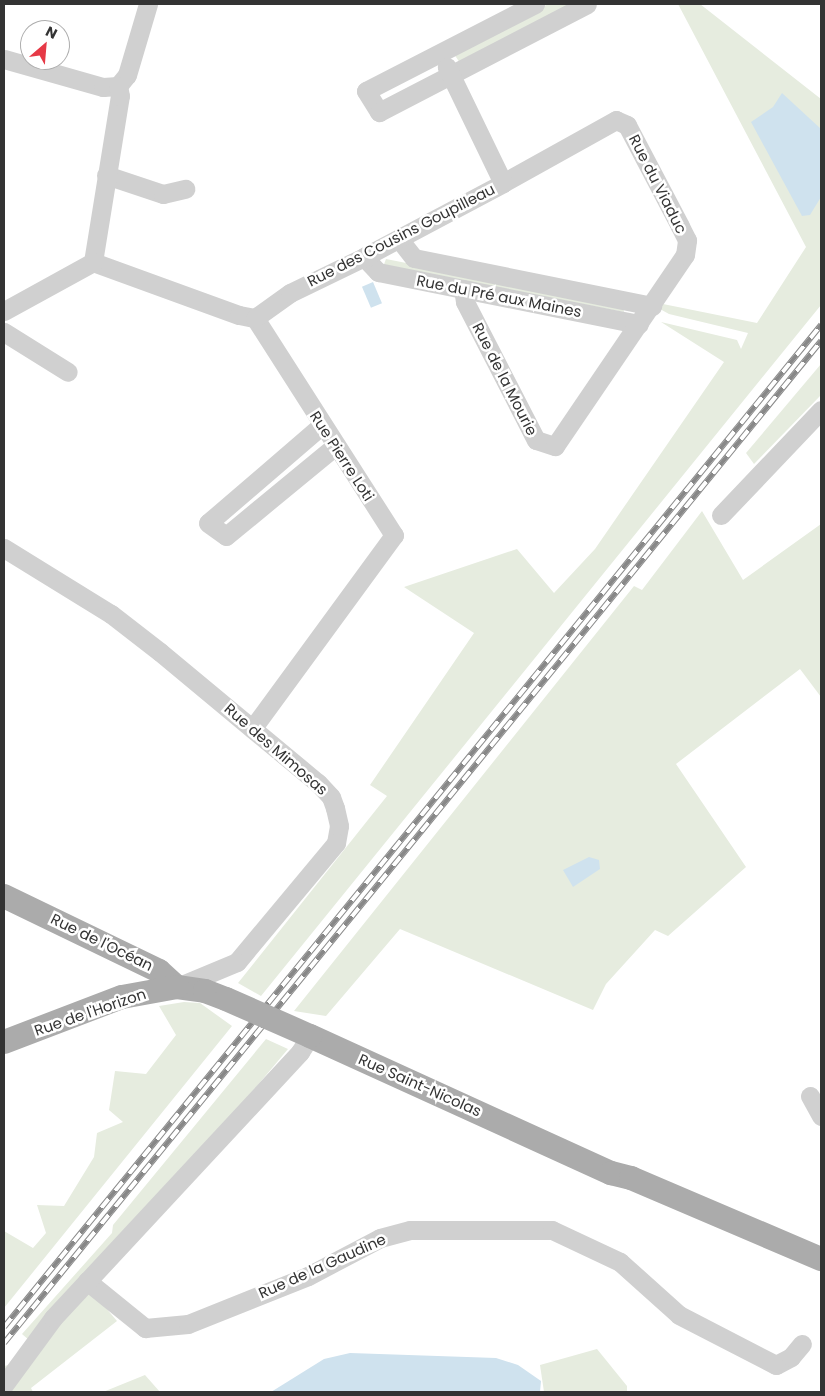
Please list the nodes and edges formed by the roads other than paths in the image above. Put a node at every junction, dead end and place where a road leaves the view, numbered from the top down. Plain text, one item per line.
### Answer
1 (148, 4) edge
2 (535, 4) edge
3 (587, 4) edge
4 (440, 54) junction
5 (4, 60) edge
6 (452, 77) junction
7 (118, 86) junction
8 (106, 176) junction
9 (503, 183) junction
10 (185, 189) dead end
11 (399, 239) junction
12 (364, 257) junction
13 (93, 262) junction
14 (463, 289) junction
15 (4, 311) edge
16 (646, 314) junction
17 (255, 318) junction
18 (4, 332) edge
19 (68, 372) dead end
20 (821, 410) edge
21 (322, 425) junction
22 (334, 446) junction
23 (721, 515) dead end
24 (4, 548) edge
25 (252, 729) junction
26 (4, 896) edge
27 (177, 986) junction
28 (226, 999) joint
29 (310, 1036) junction
30 (4, 1042) edge
31 (810, 1096) dead end
32 (821, 1116) edge
33 (821, 1260) edge
34 (87, 1281) junction
35 (802, 1344) dead end
36 (4, 1385) edge

1 - 7 street
2 - 4 street
3 - 6 street
4 - 6 street, Rue des Cousins Goupilleau
4 - 6 street
5 - 7 street
6 - 9 street, Rue des Cousins Goupilleau
7 - 8 street
8 - 10 street
8 - 13 street
9 - 11 street, Rue des Cousins Goupilleau
9 - 16 street, Rue du Viaduc
11 - 12 street, Rue des Cousins Goupilleau
11 - 16 street, Rue du Pré aux Maines
12 - 14 street, Rue du Pré aux Maines
12 - 17 street, Rue des Cousins Goupilleau
13 - 15 street
13 - 17 street
14 - 16 street, Rue du Pré aux Maines
14 - 16 street, Rue de la Mourie
17 - 21 street, Rue Pierre Loti
18 - 19 street
20 - 23 street
21 - 22 street, Rue Pierre Loti
21 - 22 street
22 - 25 street, Rue Pierre Loti
24 - 25 street, Rue des Mimosas
25 - 27 street, Rue des Mimosas
26 - 27 main road, Rue de l'Océan
27 - 28 main road, Rue de l'Océan
27 - 30 main road, Rue de l'Horizon
28 - 29 main road, Rue Saint-Nicolas, bridge
29 - 33 main road, Rue Saint-Nicolas
29 - 34 street
31 - 32 street
34 - 35 street, Rue de la Gaudine
34 - 36 street

